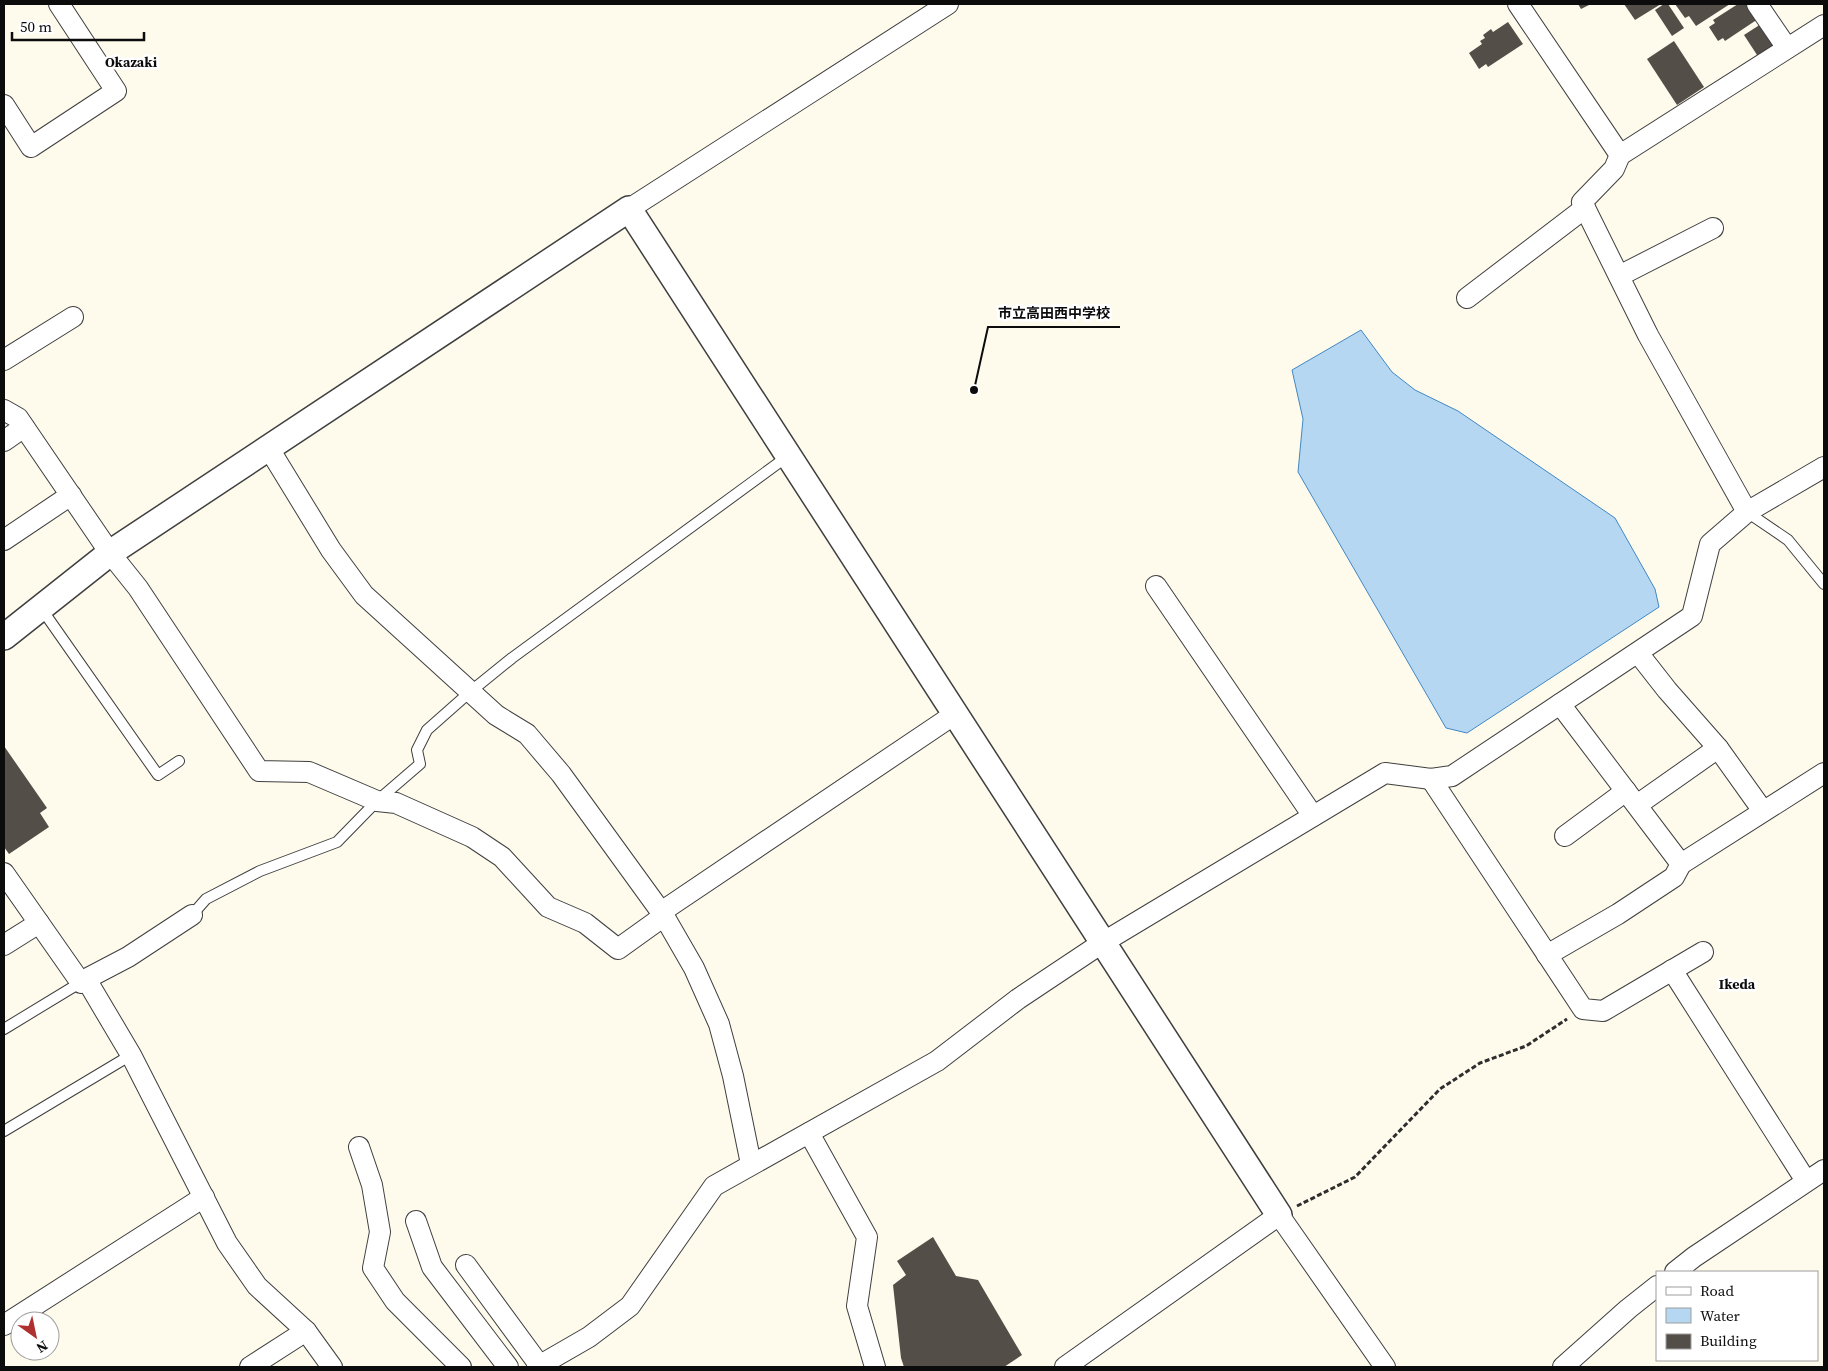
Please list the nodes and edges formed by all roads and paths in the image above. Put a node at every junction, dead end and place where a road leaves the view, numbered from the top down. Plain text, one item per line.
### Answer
1 (59, 4) edge
2 (948, 4) edge
3 (1518, 4) edge
4 (1757, 4) edge
5 (1824, 25) edge
6 (1787, 48) junction
7 (4, 105) edge
8 (1620, 155) junction
9 (1585, 208) junction
10 (629, 209) junction
11 (1713, 228) dead end
12 (1619, 276) junction
13 (1467, 298) dead end
14 (73, 317) dead end
15 (4, 360) edge
16 (4, 410) edge
17 (24, 427) junction
18 (4, 440) edge
19 (268, 447) junction
20 (788, 456) junction
21 (1824, 467) edge
22 (71, 495) junction
23 (1748, 512) junction
24 (4, 540) edge
25 (110, 552) junction
26 (1824, 584) edge
27 (1156, 586) dead end
28 (40, 608) junction
29 (4, 637) edge
30 (1638, 653) junction
31 (470, 692) junction
32 (1560, 704) junction
33 (955, 714) junction
34 (1718, 748) junction
35 (179, 760) dead end
36 (1824, 772) edge
37 (1431, 780) junction
38 (1631, 798) junction
39 (377, 801) junction
40 (1763, 811) junction
41 (1313, 816) junction
42 (1565, 836) dead end
43 (1681, 864) junction
44 (4, 873) edge
45 (663, 914) junction
46 (192, 915) joint
47 (39, 923) junction
48 (1102, 943) junction
49 (4, 945) edge
50 (1703, 952) dead end
51 (1547, 955) junction
52 (1672, 970) junction
53 (83, 981) junction
54 (1583, 1009) junction
55 (4, 1029) edge
56 (130, 1055) junction
57 (4, 1132) edge
58 (809, 1133) junction
59 (359, 1147) dead end
60 (751, 1164) junction
61 (1824, 1170) edge
62 (1806, 1182) junction
63 (204, 1197) junction
64 (1278, 1215) junction
65 (416, 1221) dead end
66 (466, 1265) dead end
67 (1676, 1271) edge
68 (1656, 1287) edge
69 (4, 1324) edge
70 (306, 1331) junction
71 (250, 1367) edge
72 (332, 1367) edge
73 (461, 1367) edge
74 (508, 1367) edge
75 (538, 1367) edge
76 (876, 1367) edge
77 (1066, 1367) edge
78 (1385, 1367) edge
79 (1563, 1367) edge

1 - 7 street
2 - 10 street
3 - 8 street
4 - 6 street
5 - 6 street
6 - 8 street
8 - 9 street
9 - 12 street
9 - 13 street
10 - 19 street
10 - 20 street
11 - 12 street
12 - 23 street
14 - 15 street
16 - 17 street
17 - 18 street
17 - 22 street
19 - 25 street
19 - 31 street
20 - 31 lane
20 - 33 street
21 - 23 street
22 - 24 street
22 - 25 street
23 - 26 lane
23 - 30 street
25 - 28 street
25 - 39 street
27 - 41 street
28 - 29 street
28 - 35 lane
30 - 32 street
30 - 34 street
31 - 39 lane
31 - 45 street
32 - 37 street
32 - 38 street
33 - 45 street
33 - 48 street
34 - 38 street
34 - 40 street
36 - 40 street
37 - 41 street
37 - 51 street
38 - 42 street
38 - 43 street
39 - 45 street
39 - 46 lane
40 - 43 street
41 - 48 street
43 - 51 street
44 - 47 street
45 - 60 street
46 - 53 street
47 - 49 street
47 - 53 street
48 - 58 street
48 - 64 street
50 - 52 street
51 - 54 street
52 - 54 street
52 - 62 street
53 - 55 lane
53 - 56 street
54 - 64 path
56 - 57 lane
56 - 63 street
58 - 60 street
58 - 76 street
59 - 73 street
60 - 75 street
61 - 62 street
62 - 67 street
63 - 69 street
63 - 70 street
64 - 77 street
64 - 78 street
65 - 74 street
66 - 75 street
68 - 79 street
70 - 71 street
70 - 72 street

